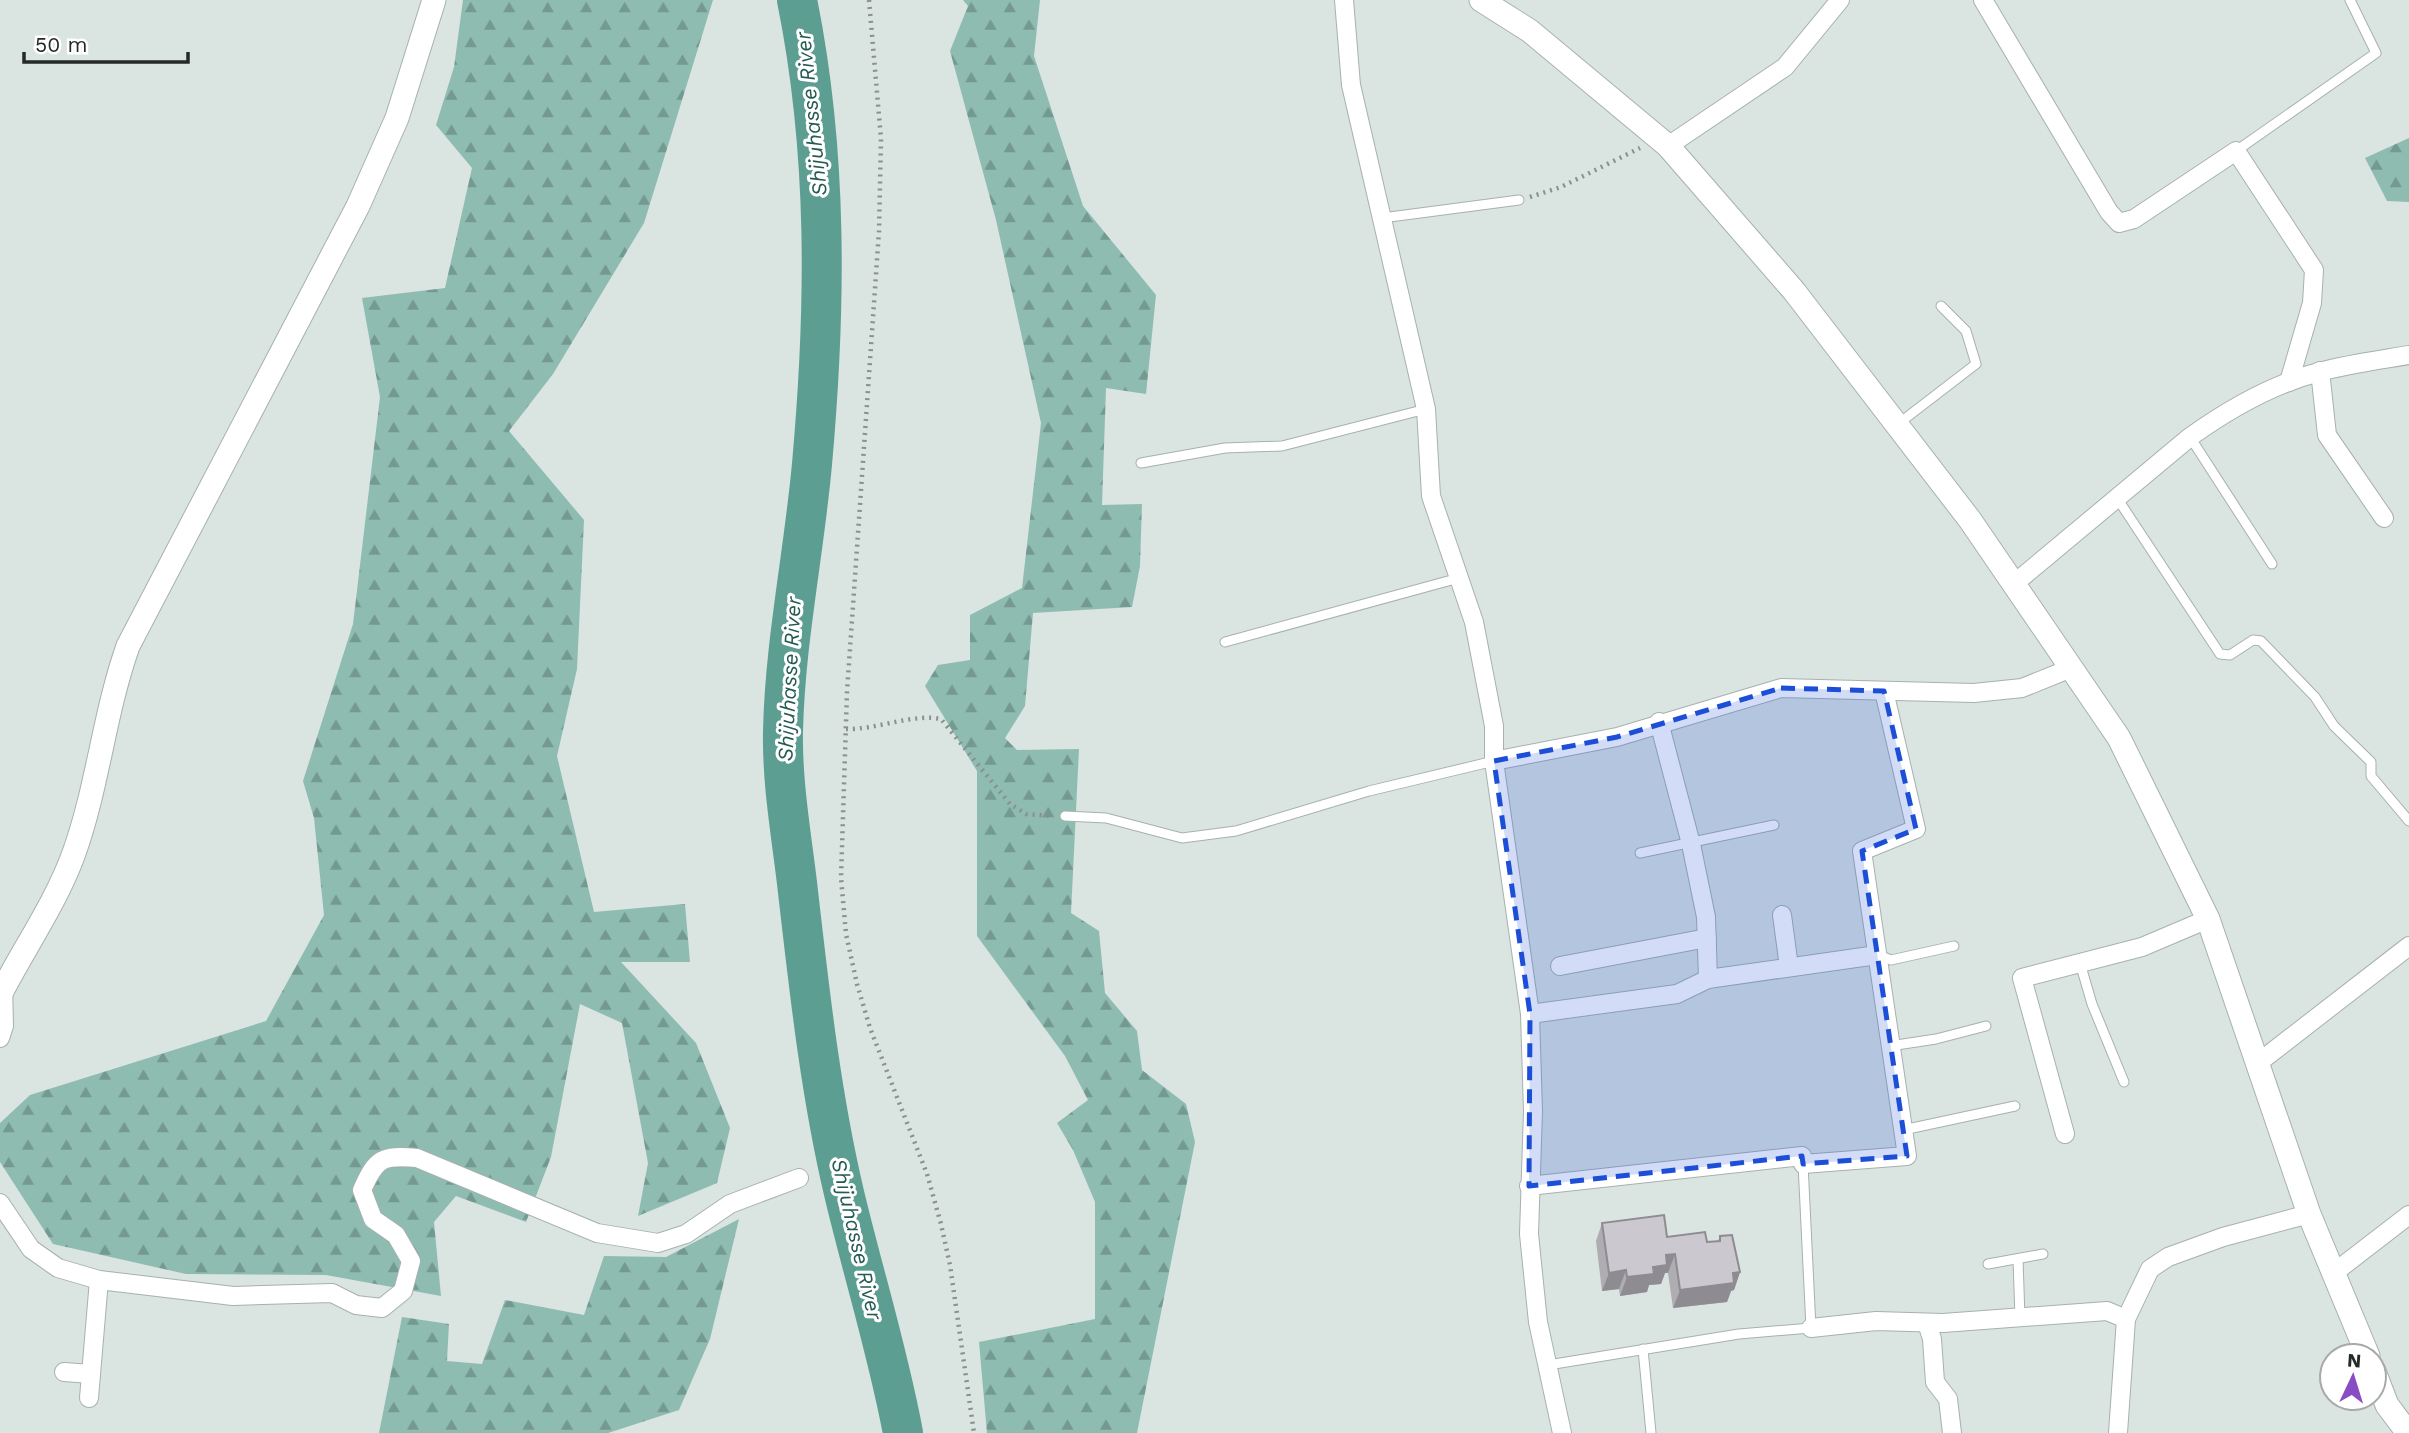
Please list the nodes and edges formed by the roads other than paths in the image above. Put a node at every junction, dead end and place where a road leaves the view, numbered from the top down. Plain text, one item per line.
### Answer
1 (434, 0) edge
2 (1344, 0) edge
3 (1481, 0) edge
4 (1840, 0) edge
5 (1983, 0) edge
6 (2350, 0) edge
7 (1663, 143) junction
8 (2236, 151) junction
9 (1519, 200) road end
10 (1380, 219) junction
11 (1941, 306) dead end
12 (2409, 355) edge
13 (2320, 372) junction
14 (2289, 382) junction
15 (1426, 409) junction
16 (1896, 425) junction
17 (2190, 437) junction
18 (1140, 463) dead end
19 (2117, 498) junction
20 (2384, 518) dead end
21 (2272, 564) dead end
22 (1459, 578) junction
23 (2015, 583) junction
24 (1225, 642) dead end
25 (2069, 669) junction
26 (1884, 691) junction
27 (1659, 722) junction
28 (1494, 761) junction
29 (1065, 816) road end
30 (2409, 821) edge
31 (1774, 825) dead end
32 (1691, 844) junction
33 (1640, 853) dead end
34 (1782, 915) dead end
35 (2208, 919) junction
36 (1707, 938) junction
37 (1954, 946) dead end
38 (2407, 951) edge
39 (1877, 955) junction
40 (2080, 963) junction
41 (1560, 966) dead end
42 (1789, 967) junction
43 (1708, 979) junction
44 (2, 987) edge
45 (1530, 1014) junction
46 (1986, 1026) dead end
47 (0, 1038) edge
48 (1890, 1046) junction
49 (2258, 1063) junction
50 (2124, 1082) dead end
51 (2015, 1106) dead end
52 (1903, 1130) junction
53 (2065, 1134) dead end
54 (1803, 1164) junction
55 (799, 1178) dead end
56 (1529, 1186) junction
57 (0, 1203) edge
58 (2309, 1214) junction
59 (2409, 1215) edge
60 (2043, 1254) dead end
61 (2018, 1259) junction
62 (1988, 1264) dead end
63 (2335, 1272) junction
64 (99, 1280) junction
65 (2020, 1318) junction
66 (2126, 1319) junction
67 (1927, 1322) junction
68 (1811, 1328) junction
69 (2362, 1342) edge
70 (1643, 1349) junction
71 (1548, 1365) junction
72 (64, 1372) dead end
73 (91, 1374) junction
74 (89, 1398) dead end
75 (2388, 1405) edge
76 (1562, 1433) edge
77 (1651, 1433) edge
78 (1952, 1433) edge
79 (2118, 1433) edge
80 (2408, 1433) edge

1 - 44 street
2 - 10 street
3 - 7 street
4 - 7 street
5 - 8 street
6 - 8 lane
7 - 16 street
8 - 14 street
9 - 10 lane
10 - 15 street
11 - 16 lane
12 - 13 street
13 - 14 street
13 - 20 street
14 - 17 street
15 - 18 lane
15 - 22 street
16 - 23 street
17 - 19 street
17 - 21 lane
19 - 23 street
19 - 30 lane
22 - 24 lane
22 - 28 street
23 - 25 street
25 - 26 street
25 - 35 street
26 - 27 street
26 - 39 street
27 - 28 street
27 - 32 street
28 - 29 lane
28 - 45 street
31 - 32 lane
32 - 33 lane
32 - 36 street
34 - 42 street
35 - 40 street
35 - 49 street
36 - 41 street
36 - 43 street
37 - 39 lane
38 - 49 street
39 - 42 street
39 - 48 street
40 - 50 lane
40 - 53 street
42 - 43 street
43 - 45 street
44 - 47 street
45 - 56 street
46 - 48 lane
48 - 52 street
49 - 58 street
51 - 52 lane
52 - 54 street
54 - 56 street
54 - 68 lane
55 - 64 street
56 - 71 street
57 - 64 street
58 - 63 street
58 - 66 street
59 - 63 street
60 - 61 lane
61 - 62 lane
61 - 65 lane
63 - 69 street
64 - 73 street
65 - 66 street
65 - 67 street
66 - 79 street
67 - 68 street
67 - 78 street
68 - 70 lane
70 - 71 lane
70 - 77 lane
71 - 76 street
72 - 73 street
73 - 74 street
75 - 80 street

